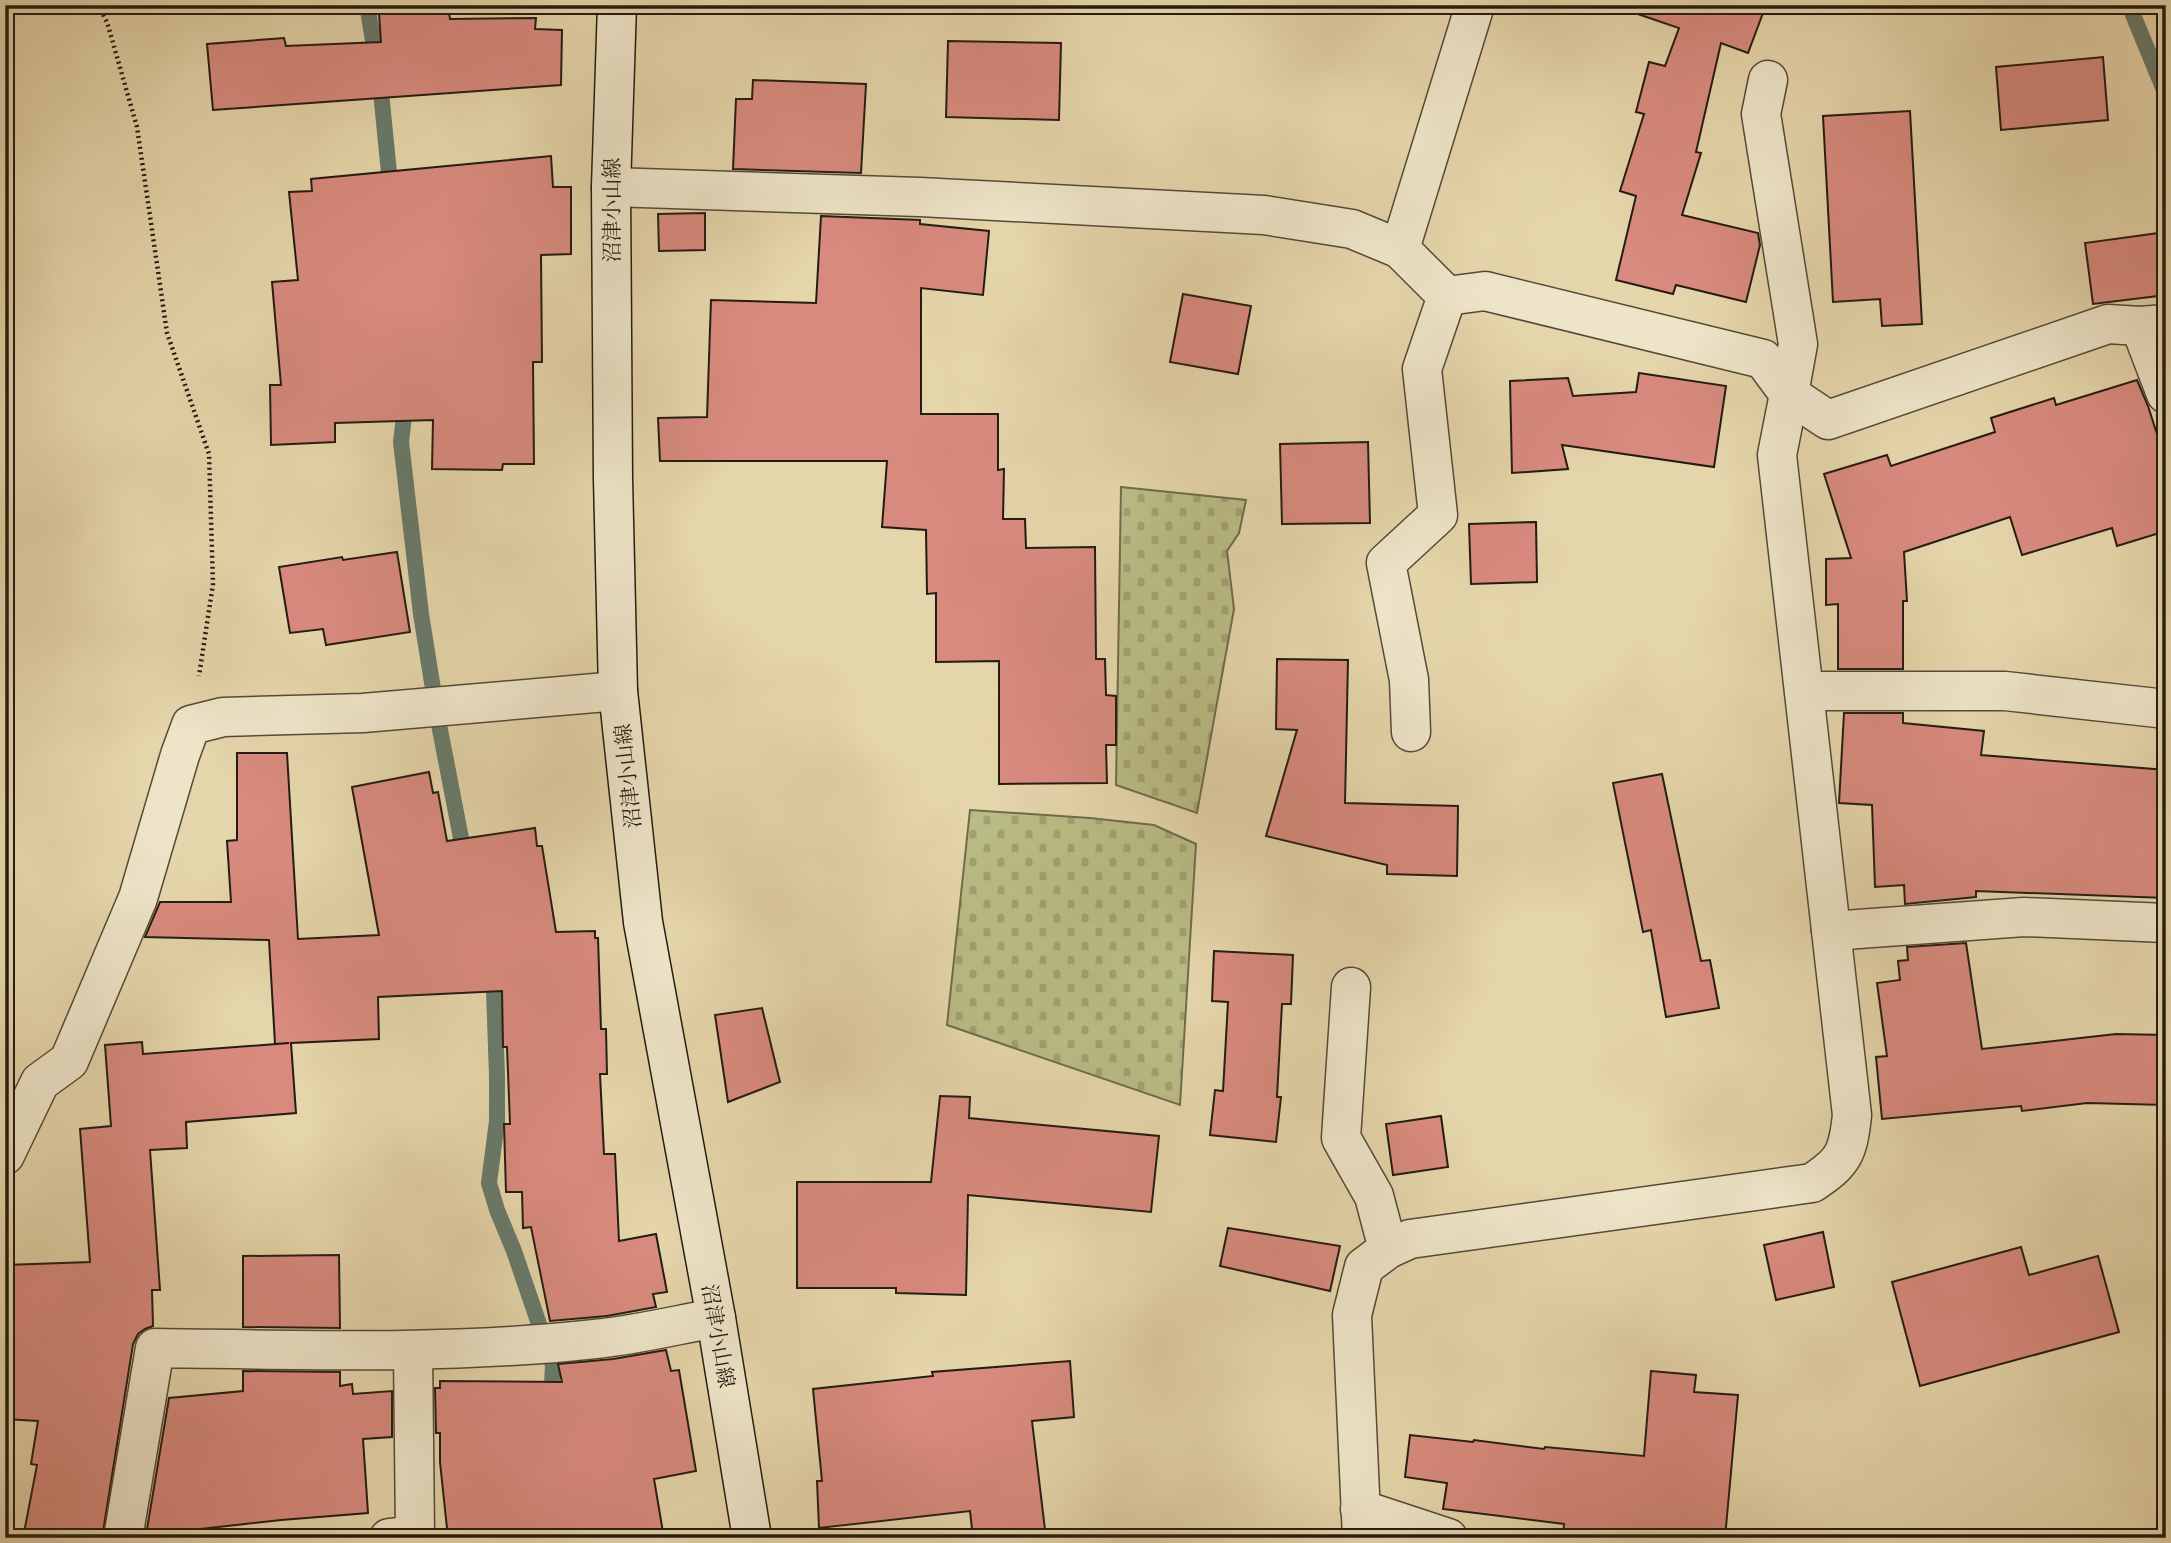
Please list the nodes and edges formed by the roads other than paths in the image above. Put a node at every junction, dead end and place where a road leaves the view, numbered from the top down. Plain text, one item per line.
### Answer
1 (617, 5) edge
2 (1475, 5) edge
3 (1768, 80) dead end
4 (611, 187) junction
5 (1400, 249) junction
6 (1447, 296) junction
7 (2153, 325) edge
8 (1789, 394) junction
9 (2166, 394) edge
10 (618, 691) junction
11 (1804, 691) junction
12 (2166, 709) edge
13 (1411, 732) dead end
14 (2166, 923) edge
15 (1831, 931) junction
16 (1351, 987) dead end
17 (5, 1155) edge
18 (1388, 1249) junction
19 (716, 1318) junction
20 (413, 1351) junction
21 (1361, 1523) edge
22 (123, 1538) edge
23 (389, 1538) edge
24 (752, 1538) edge
25 (1447, 1538) edge

1 - 4 street, 沼津小山線
2 - 5 street
3 - 8 street
4 - 5 street
4 - 10 street, 沼津小山線
5 - 6 street
6 - 8 street
6 - 13 street
7 - 8 street
7 - 9 street
8 - 11 street
10 - 17 street
10 - 19 street, 沼津小山線
11 - 12 street
11 - 15 street
14 - 15 street
15 - 18 street
16 - 18 street
18 - 21 street
19 - 20 street
19 - 24 street, 沼津小山線
20 - 22 street
20 - 23 street
21 - 25 street

